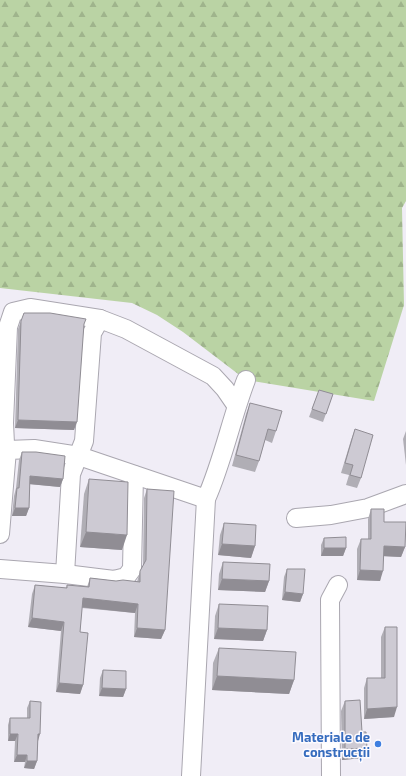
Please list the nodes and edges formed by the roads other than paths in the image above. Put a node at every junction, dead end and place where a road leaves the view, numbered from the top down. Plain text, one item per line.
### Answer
1 (100, 319) junction
2 (246, 380) dead end
3 (236, 405) junction
4 (7, 450) junction
5 (79, 456) junction
6 (134, 475) junction
7 (406, 494) edge
8 (206, 499) junction
9 (296, 518) dead end
10 (0, 534) edge
11 (0, 569) edge
12 (65, 574) junction
13 (338, 585) dead end
14 (191, 776) edge
15 (331, 776) edge

1 - 3 street
1 - 4 street
1 - 5 street
2 - 3 street
3 - 8 street
4 - 5 street
4 - 10 street
5 - 6 street
5 - 12 street
6 - 8 street
6 - 12 street
7 - 9 street
8 - 14 street
11 - 12 street
13 - 15 street

